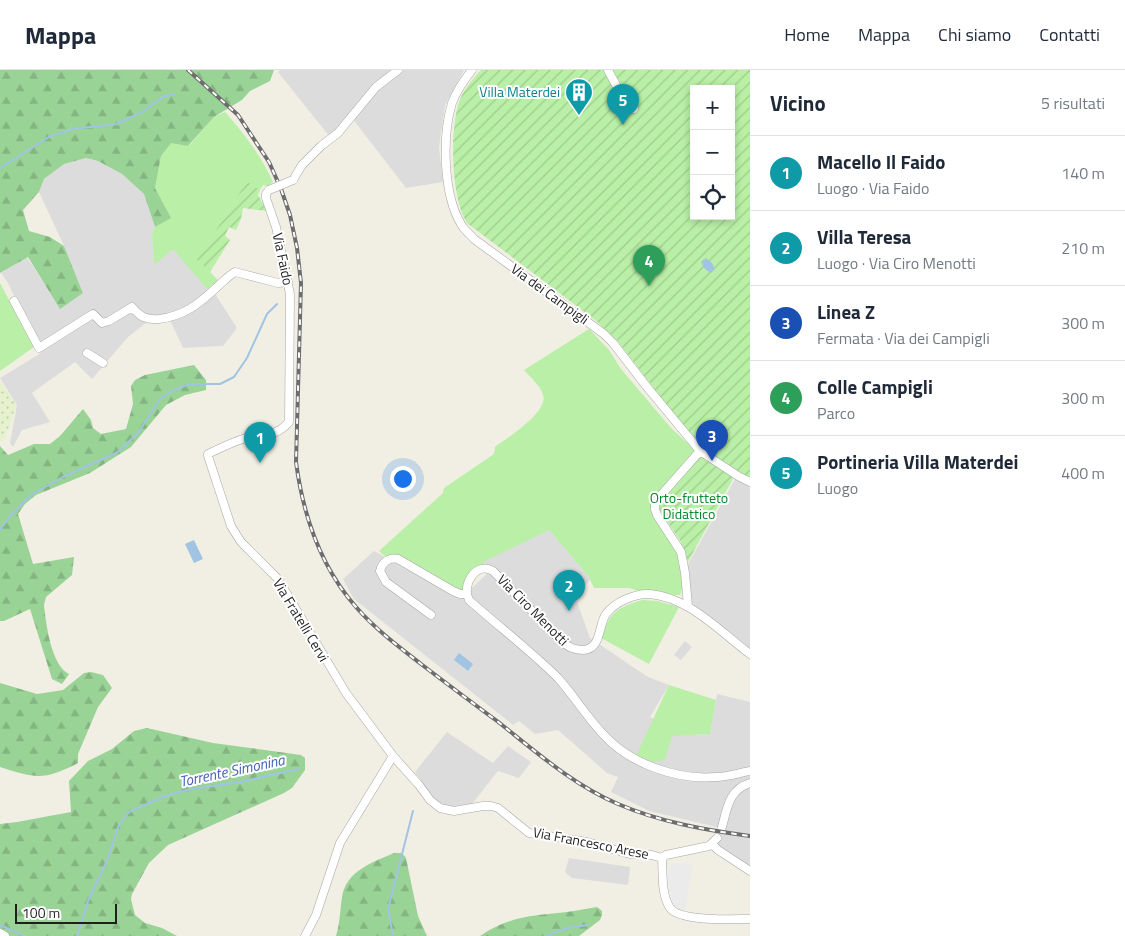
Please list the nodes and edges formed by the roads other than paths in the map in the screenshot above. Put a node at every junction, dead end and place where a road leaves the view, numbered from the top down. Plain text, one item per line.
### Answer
1 (398, 70) edge
2 (472, 70) edge
3 (608, 70) edge
4 (634, 109) dead end
5 (288, 282) junction
6 (14, 302) dead end
7 (87, 353) dead end
8 (103, 363) dead end
9 (700, 451) junction
10 (208, 454) joint
11 (750, 482) edge
12 (466, 594) junction
13 (688, 606) junction
14 (431, 615) dead end
15 (750, 654) edge
16 (394, 756) junction
17 (750, 771) edge
18 (750, 783) edge
19 (722, 827) dead end
20 (662, 858) junction
21 (750, 870) edge
22 (750, 919) edge
23 (0, 933) edge
24 (4, 936) edge
25 (305, 936) edge

1 - 5 street, Via Faido, bridge
2 - 9 street, Via dei Campigli
3 - 4 street
5 - 6 street
5 - 10 street, Via Faido
7 - 8 street
9 - 11 street, Via dei Campigli
9 - 13 street
10 - 16 street, Via Fratelli Cervi
12 - 13 street, Via Ciro Menotti
12 - 14 street
12 - 17 street
13 - 15 street, Via Ciro Menotti
16 - 20 street, Via Francesco Arese
16 - 25 street
18 - 19 street
20 - 21 street, Via Francesco Arese
20 - 22 street, Via Francesco Arese
23 - 24 street

